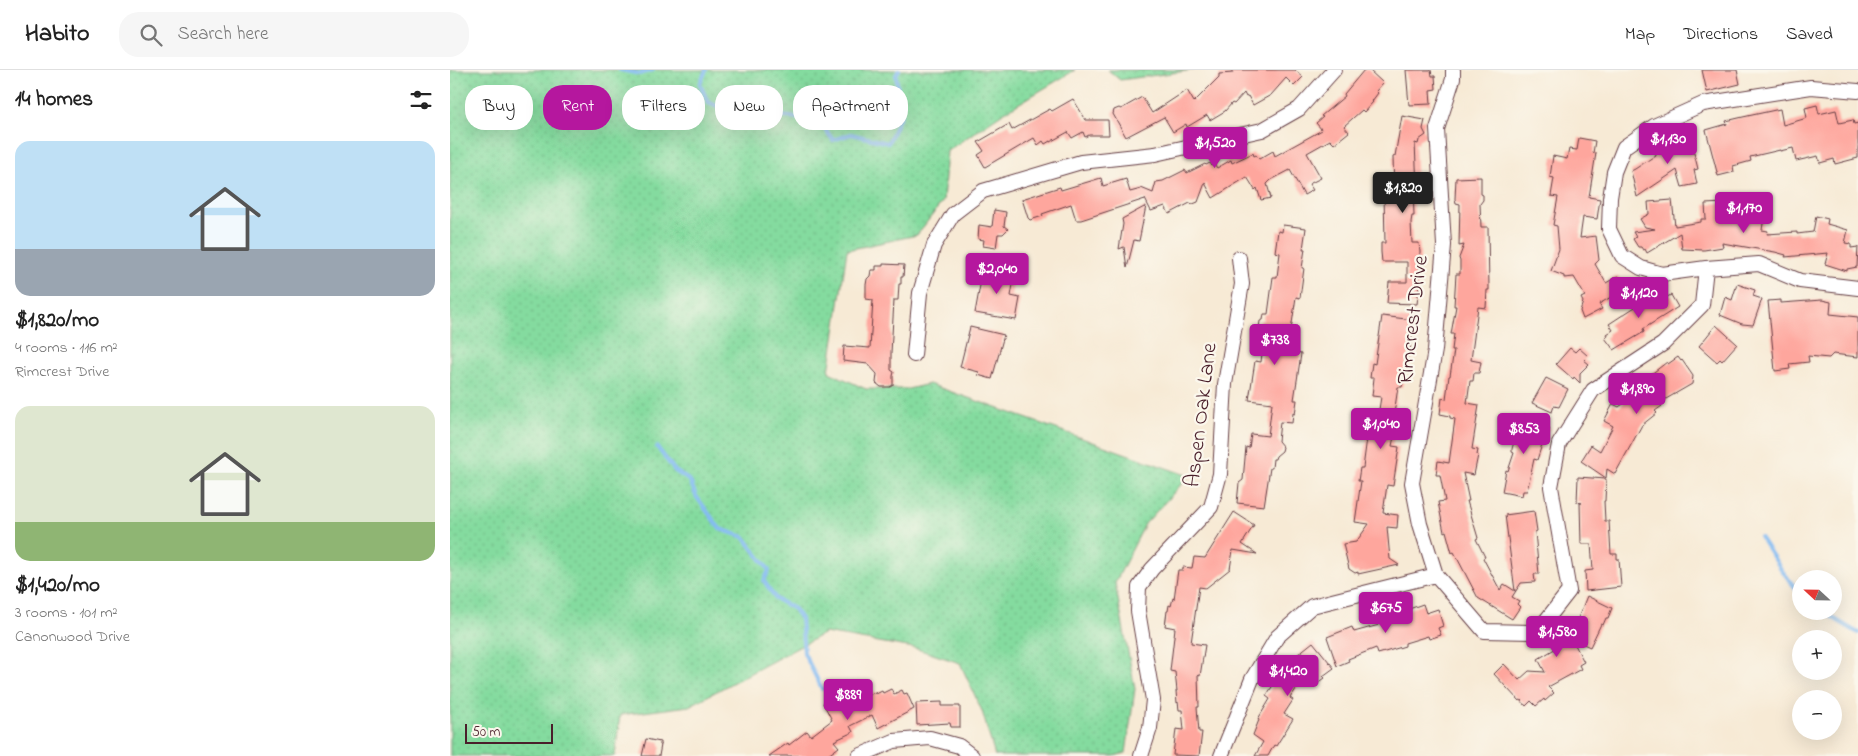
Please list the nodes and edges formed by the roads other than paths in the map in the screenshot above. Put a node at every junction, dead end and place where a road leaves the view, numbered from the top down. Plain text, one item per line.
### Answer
1 (1334, 70) edge
2 (1453, 70) edge
3 (1858, 90) edge
4 (1239, 258) dead end
5 (1706, 268) junction
6 (1858, 288) edge
7 (914, 355) dead end
8 (1436, 575) junction
9 (859, 756) edge
10 (972, 756) edge
11 (1141, 756) edge
12 (1221, 756) edge

1 - 7 street
2 - 8 street, Rimcrest Drive
3 - 5 street
4 - 11 street, Aspen Oak Lane
5 - 6 street
5 - 8 street, Rimcrest Drive
8 - 12 street
9 - 10 street

